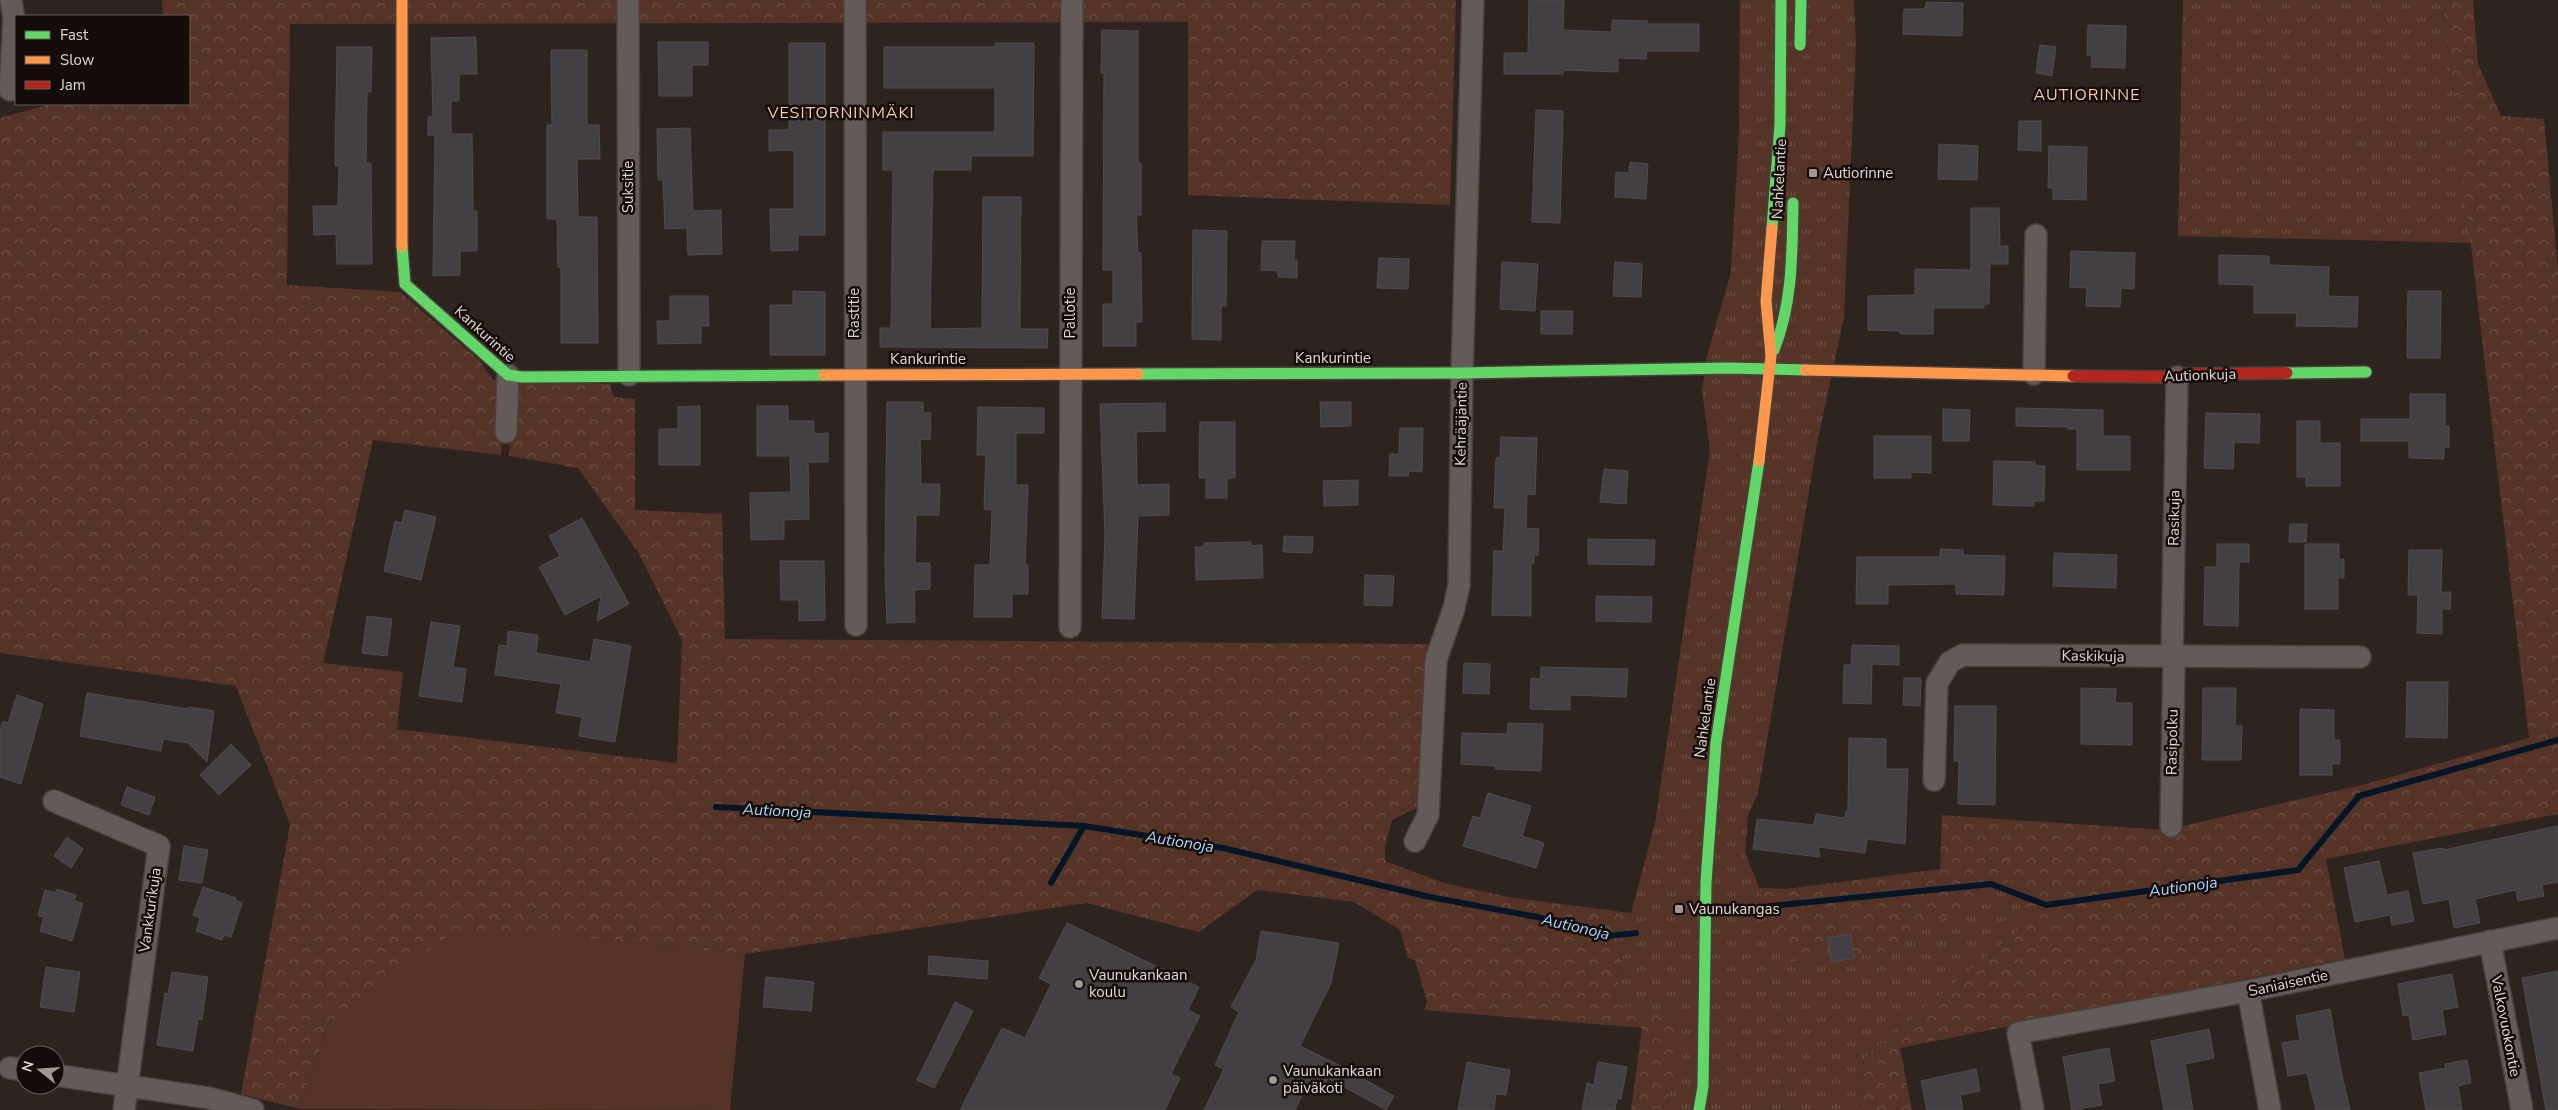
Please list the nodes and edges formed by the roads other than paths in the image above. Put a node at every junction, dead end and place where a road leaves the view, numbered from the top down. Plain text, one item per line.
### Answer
1 (10, 0) edge
2 (402, 0) edge
3 (628, 0) edge
4 (856, 0) edge
5 (1072, 0) edge
6 (1473, 0) edge
7 (1781, 0) edge
8 (1801, 0) edge
9 (1799, 58) dead end
10 (10, 90) dead end
11 (1794, 195) dead end
12 (2036, 235) dead end
13 (1771, 356) junction
14 (1769, 369) junction
15 (2366, 372) dead end
16 (1070, 373) junction
17 (1462, 373) junction
18 (629, 374) junction
19 (854, 374) junction
20 (2034, 374) junction
21 (508, 375) junction
22 (2177, 377) junction
23 (506, 432) dead end
24 (856, 625) dead end
25 (1070, 626) dead end
26 (2173, 657) junction
27 (2360, 657) dead end
28 (1934, 780) dead end
29 (54, 801) dead end
30 (2171, 826) dead end
31 (1415, 841) dead end
32 (2558, 928) edge
33 (2490, 941) junction
34 (2248, 991) junction
35 (65, 1077) edge
36 (127, 1086) junction
37 (1703, 1087) junction
38 (124, 1110) edge
39 (253, 1110) edge
40 (1699, 1110) edge
41 (1711, 1110) edge
42 (2033, 1110) edge
43 (2270, 1110) edge
44 (2522, 1110) edge

1 - 10 street
2 - 21 street, Kankurintie
3 - 18 street, Suksitie
4 - 19 street, Rastitie
5 - 16 street, Pallotie
6 - 17 street, Kehrääjäntie
7 - 13 street, Nahkelantie
8 - 9 street
11 - 13 street, Nahkelantie
12 - 20 street
13 - 14 street, Nahkelantie
14 - 17 street, Kankurintie
14 - 20 street, Autionkuja
14 - 37 street, Nahkelantie
15 - 22 street, Autionkuja
16 - 17 street, Kankurintie
16 - 19 street, Kankurintie
16 - 25 street, Pallotie
17 - 31 street, Kehrääjäntie
18 - 19 street, Kankurintie
18 - 21 street, Kankurintie
19 - 24 street, Rastitie
20 - 22 street, Autionkuja
21 - 23 street
22 - 26 street, Rasikuja
26 - 27 street, Kaskikuja
26 - 28 street, Kaskikuja
26 - 30 street, Rasipolku
29 - 36 street, Vankkurikuja
32 - 33 street, Saniaisentie
33 - 34 street, Saniaisentie
33 - 44 street, Valkovuokontie
34 - 42 street, Saniaisentie
34 - 43 street
35 - 36 street
36 - 38 street, Vankkurikuja
36 - 39 street
37 - 40 street, Nahkelantie
37 - 41 street, Nahkelantie

